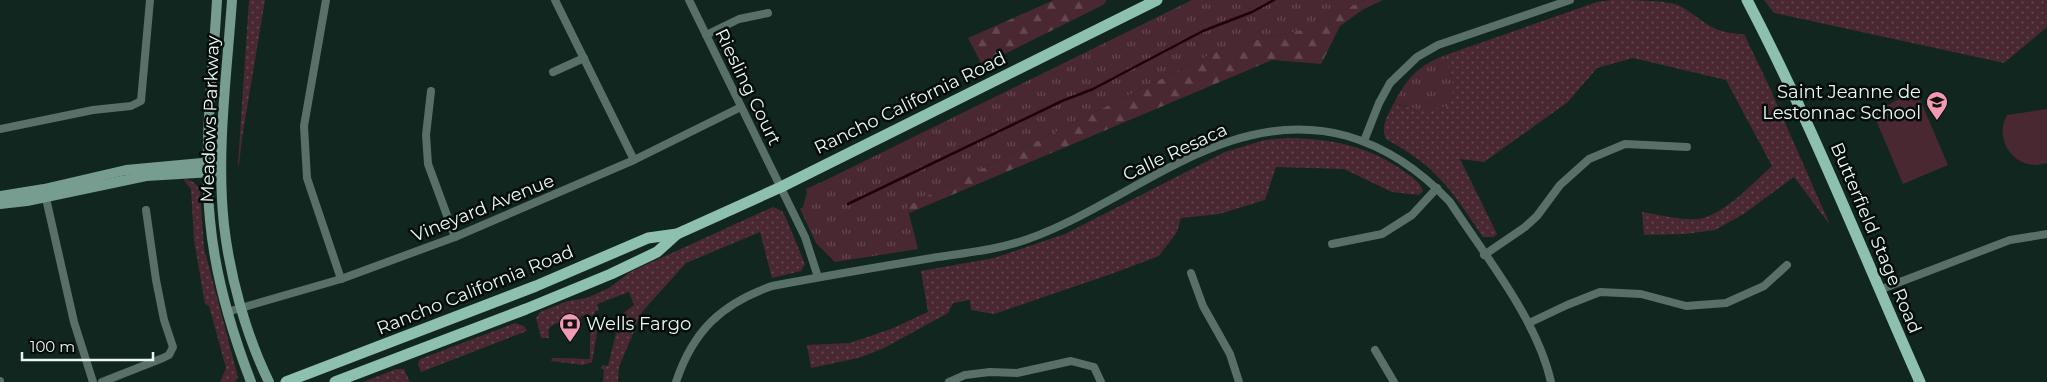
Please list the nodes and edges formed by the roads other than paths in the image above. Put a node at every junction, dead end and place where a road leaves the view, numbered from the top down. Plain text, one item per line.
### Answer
1 (150, 0) edge
2 (217, 0) edge
3 (232, 0) edge
4 (326, 0) edge
5 (555, 0) edge
6 (689, 0) edge
7 (1157, 0) edge
8 (1570, 0) edge
9 (1747, 0) edge
10 (768, 12) dead end
11 (706, 35) junction
12 (584, 58) junction
13 (553, 72) dead end
14 (431, 91) dead end
15 (741, 107) junction
16 (0, 129) edge
17 (1364, 141) junction
18 (1686, 147) dead end
19 (634, 160) junction
20 (222, 161) junction
21 (208, 167) junction
22 (222, 172) junction
23 (781, 187) junction
24 (1436, 188) junction
25 (45, 193) junction
26 (0, 196) edge
27 (0, 204) edge
28 (146, 210) dead end
29 (677, 234) junction
30 (2047, 234) edge
31 (455, 237) junction
32 (1332, 244) dead end
33 (1484, 254) junction
34 (603, 257) junction
35 (1787, 265) dead end
36 (1191, 273) dead end
37 (818, 278) junction
38 (341, 279) junction
39 (1879, 290) junction
40 (242, 308) junction
41 (526, 309) junction
42 (227, 312) junction
43 (1529, 323) junction
44 (1375, 350) dead end
45 (966, 378) edge
46 (94, 382) edge
47 (102, 382) edge
48 (251, 382) edge
49 (269, 382) edge
50 (286, 382) edge
51 (335, 382) edge
52 (676, 382) edge
53 (949, 382) edge
54 (1101, 382) edge
55 (1239, 382) edge
56 (1394, 382) edge
57 (1551, 382) edge
58 (1920, 382) edge

1 - 16 street
2 - 21 main road, Meadows Parkway
3 - 20 main road, Meadows Parkway
4 - 38 street
5 - 12 street
6 - 11 street, Riesling Court
7 - 23 main road, Rancho California Road
8 - 17 street
9 - 39 main road, Butterfield Stage Road
10 - 11 street
11 - 15 street, Riesling Court
12 - 13 street
12 - 19 street
14 - 31 street
15 - 19 street, Vineyard Avenue
15 - 23 street, Riesling Court
17 - 24 street, Calle Resaca
17 - 37 street, Calle Resaca
18 - 33 street
19 - 31 street, Vineyard Avenue
20 - 21 main road
20 - 22 main road, Meadows Parkway
21 - 22 main road
21 - 25 main road
21 - 42 main road, Meadows Parkway
22 - 40 main road, Meadows Parkway
23 - 29 main road, Rancho California Road
23 - 37 street, Riesling Court
24 - 32 street
24 - 33 street, Calle Resaca
25 - 26 main road
25 - 27 main road
25 - 46 street
28 - 47 street
29 - 34 main road, Rancho California Road
29 - 41 main road, Rancho California Road
30 - 39 street
31 - 38 street, Vineyard Avenue
33 - 43 street, Calle Resaca
34 - 41 main road
34 - 50 main road, Rancho California Road
35 - 43 street
36 - 55 street
37 - 52 street, Calle Resaca
38 - 40 street, Vineyard Avenue
39 - 58 main road, Butterfield Stage Road
40 - 42 street, Vineyard Avenue
40 - 49 main road, Meadows Parkway
41 - 51 main road, Rancho California Road
42 - 48 main road, Meadows Parkway
43 - 57 street, Calle Resaca
44 - 56 street
45 - 53 street
45 - 54 street

